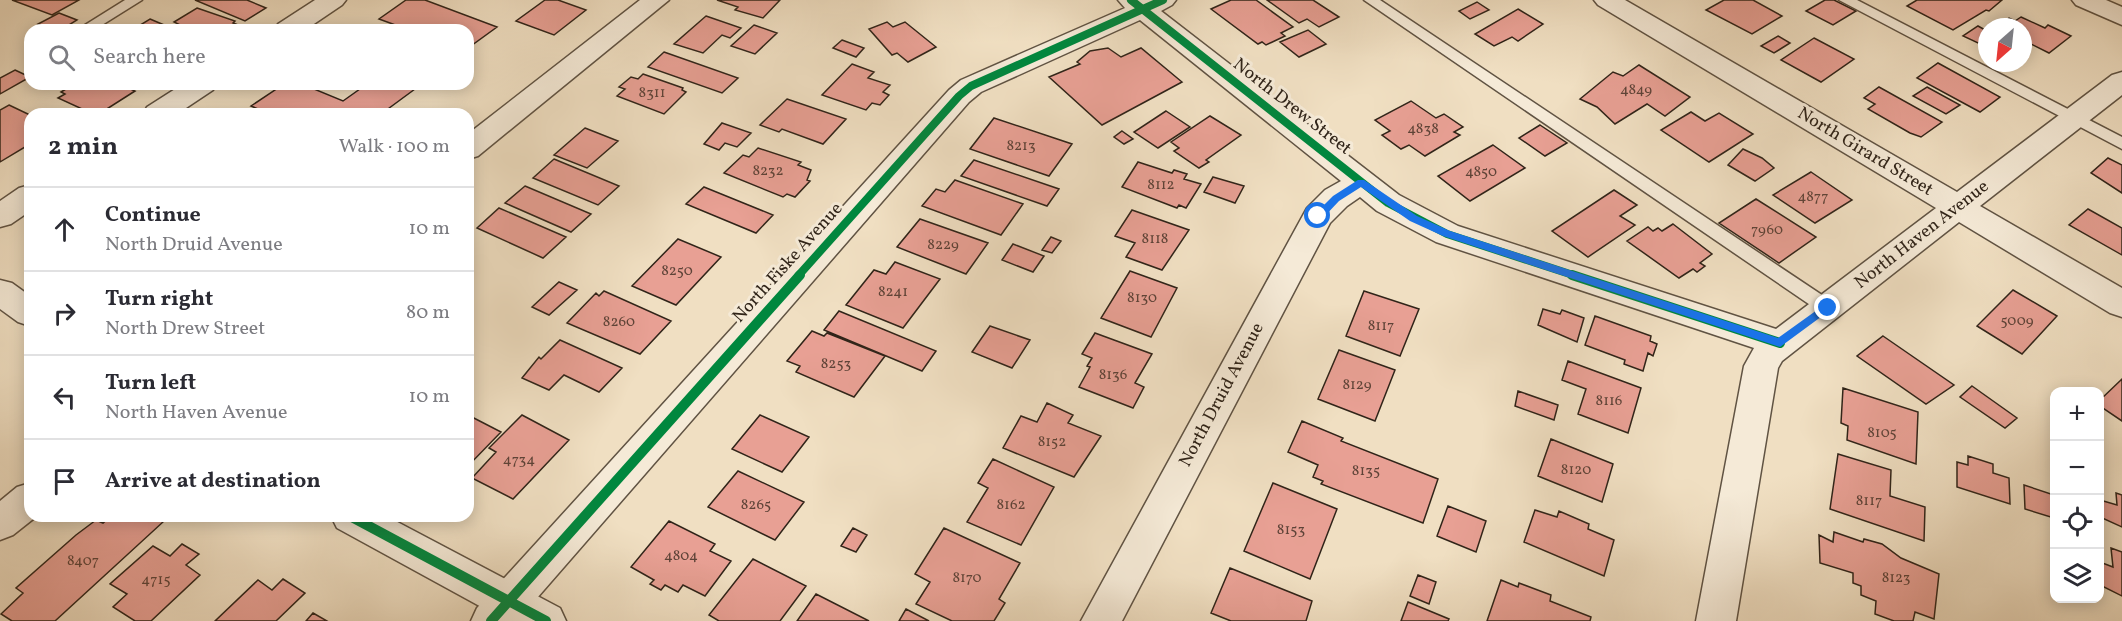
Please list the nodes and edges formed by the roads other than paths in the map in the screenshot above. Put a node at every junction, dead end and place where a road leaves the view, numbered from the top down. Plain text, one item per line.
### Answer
1 (135, 0) edge
2 (333, 0) edge
3 (656, 0) edge
4 (1371, 0) edge
5 (1607, 0) edge
6 (1845, 0) edge
7 (2085, 0) edge
8 (1146, 3) edge
9 (2122, 17) edge
10 (94, 24) edge
11 (296, 24) edge
12 (2122, 81) edge
13 (194, 90) edge
14 (166, 108) edge
15 (2074, 119) junction
16 (474, 144) edge
17 (2122, 144) edge
18 (1361, 183) junction
19 (24, 200) edge
20 (1959, 207) junction
21 (0, 216) edge
22 (0, 292) edge
23 (2122, 304) edge
24 (1828, 308) junction
25 (24, 309) edge
26 (1780, 343) junction
27 (24, 504) edge
28 (359, 522) edge
29 (0, 523) edge
30 (500, 611) edge
31 (546, 621) edge
32 (1101, 621) edge
33 (1716, 621) edge

1 - 10 lane
2 - 11 street
3 - 16 street
4 - 24 lane
5 - 20 street, North Girard Street
6 - 15 lane
7 - 9 street
8 - 18 street, North Drew Street
8 - 30 street, North Fiske Avenue
12 - 15 street, North Haven Avenue
13 - 14 street
15 - 17 lane
15 - 20 street, North Haven Avenue
18 - 26 street, North Drew Street
18 - 32 street, North Druid Avenue
19 - 21 street
20 - 23 street, North Girard Street
20 - 24 street, North Haven Avenue
22 - 25 street
24 - 26 street, North Haven Avenue
26 - 33 street, North Haven Avenue
27 - 29 street
28 - 30 street
30 - 31 street

